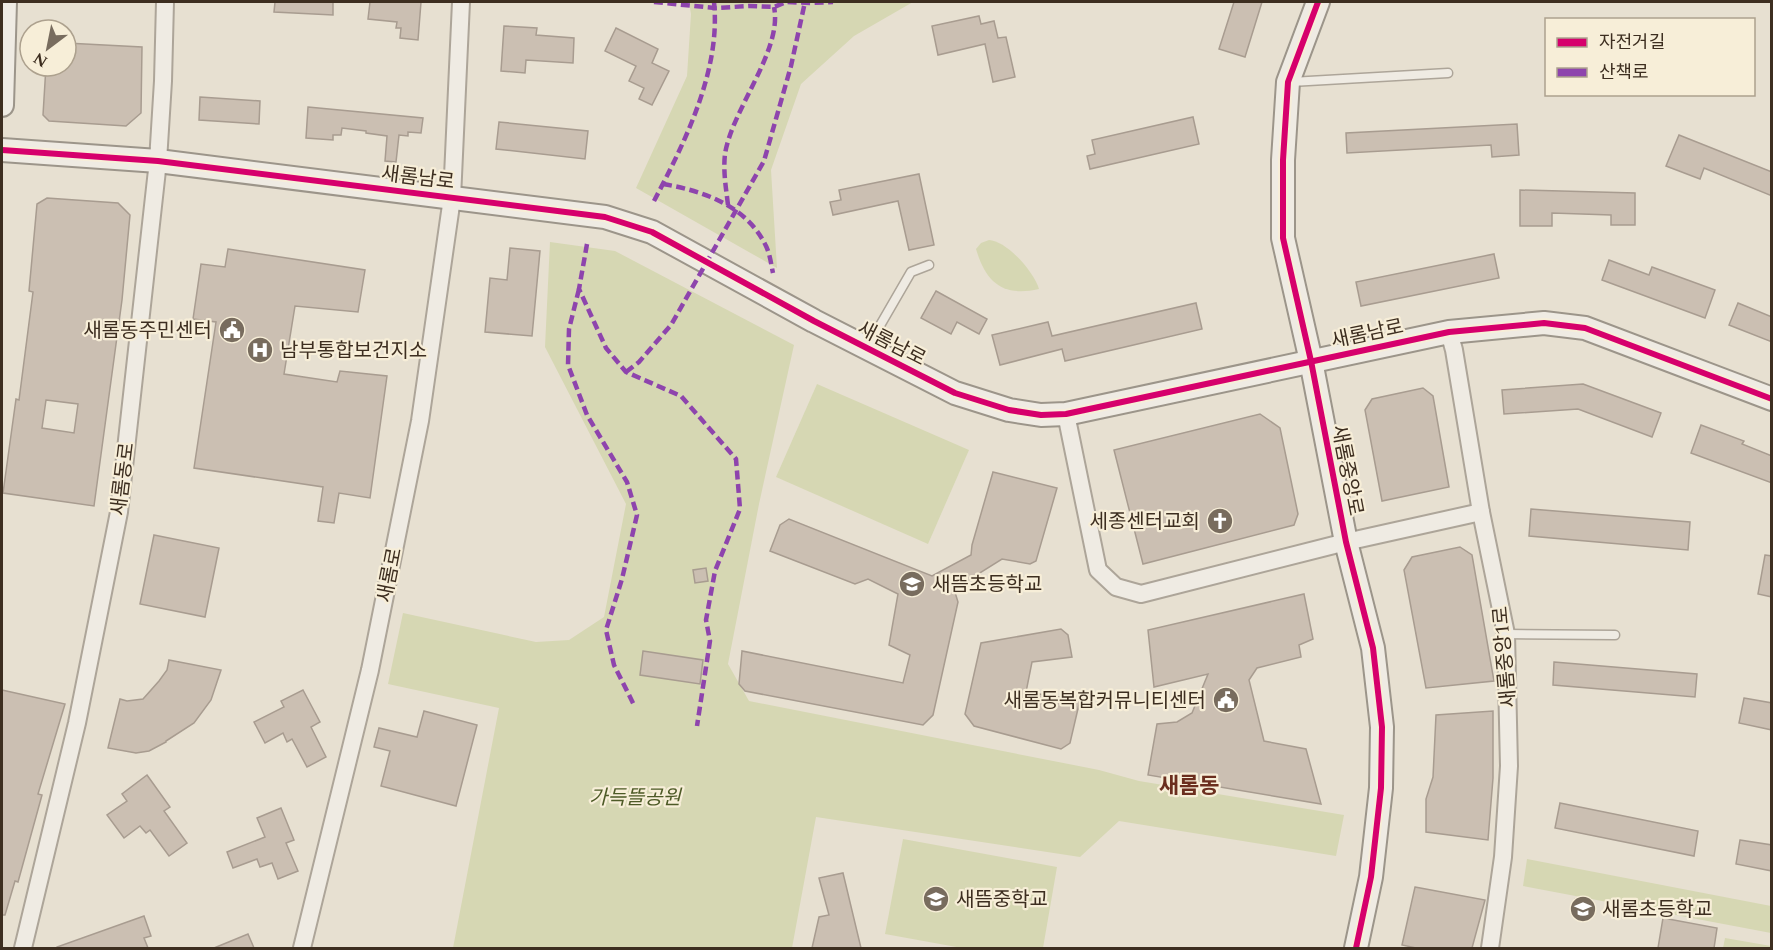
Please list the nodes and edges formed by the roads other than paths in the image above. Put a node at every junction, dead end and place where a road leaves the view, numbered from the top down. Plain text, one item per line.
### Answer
1 (5, 2) edge
2 (165, 2) edge
3 (461, 2) edge
4 (1318, 2) edge
5 (1448, 73) dead end
6 (1288, 82) junction
7 (2, 105) edge
8 (2, 150) edge
9 (158, 160) junction
10 (452, 198) junction
11 (929, 265) dead end
12 (1449, 333) junction
13 (867, 349) junction
14 (1311, 361) junction
15 (1772, 399) edge
16 (1066, 414) junction
17 (1481, 512) junction
18 (1346, 542) junction
19 (1506, 634) junction
20 (1615, 635) dead end
21 (22, 948) edge
22 (302, 948) edge
23 (1356, 948) edge
24 (1490, 948) edge

1 - 7 street
2 - 9 street, 새롬동로
3 - 10 street, 새롬로
4 - 6 street, 새롬중앙로
5 - 6 lane
6 - 14 street, 새롬중앙로
8 - 9 street, 새롬남로
9 - 10 street, 새롬남로
9 - 21 street, 새롬동로
10 - 13 street, 새롬남로
10 - 22 street, 새롬로
11 - 13 lane
12 - 14 street, 새롬남로
12 - 15 street, 새롬남로
12 - 17 street, 새롬중앙1로
13 - 16 street, 새롬남로
14 - 16 street, 새롬남로
14 - 18 street, 새롬중앙로
16 - 18 street, 새롬중앙로
17 - 18 street
17 - 19 street, 새롬중앙1로
18 - 23 street, 새롬중앙로
19 - 20 lane
19 - 24 street, 새롬중앙1로

